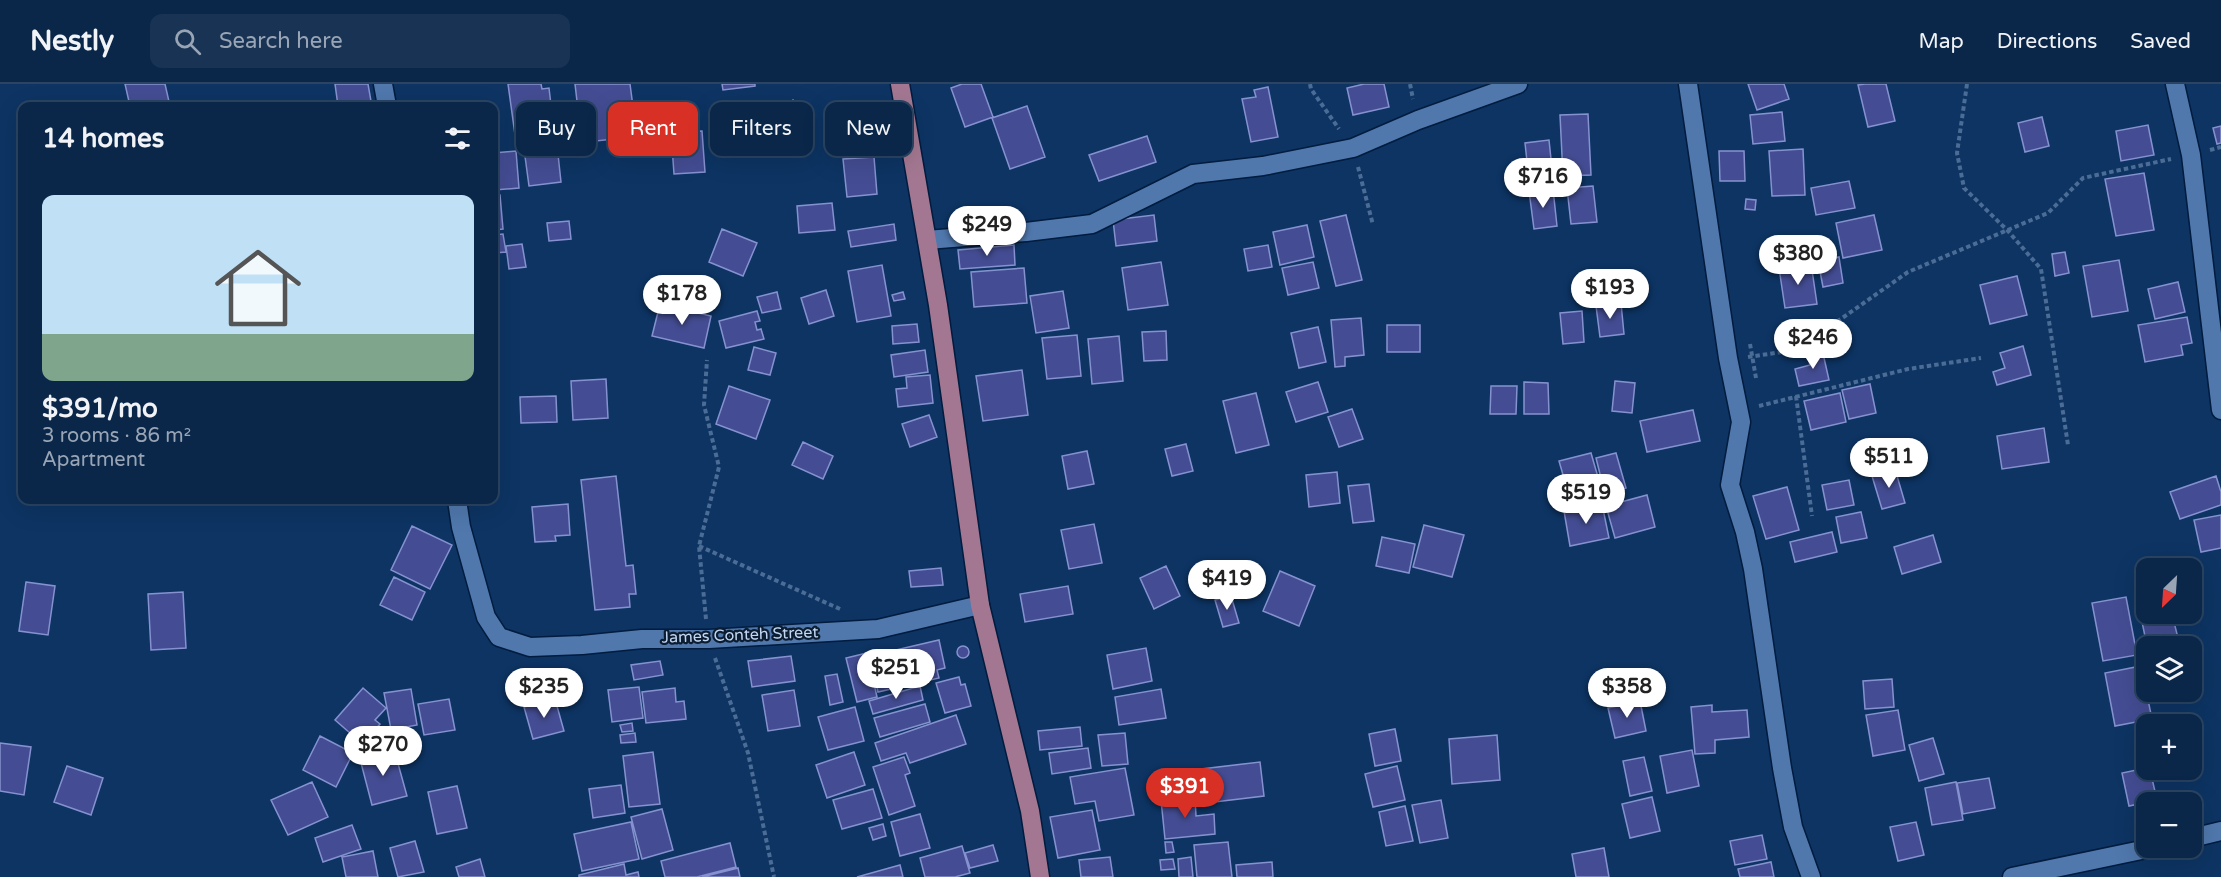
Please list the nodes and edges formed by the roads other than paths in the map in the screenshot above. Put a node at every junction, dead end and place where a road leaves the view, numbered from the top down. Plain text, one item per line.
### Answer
1 (383, 84) edge
2 (900, 84) edge
3 (1518, 84) edge
4 (1688, 84) edge
5 (2175, 84) edge
6 (386, 102) edge
7 (927, 240) junction
8 (2221, 410) edge
9 (458, 504) edge
10 (980, 605) junction
11 (2221, 831) edge
12 (2202, 835) edge
13 (2136, 851) edge
14 (1040, 877) edge
15 (1811, 877) edge
16 (2012, 877) edge

1 - 6 street
2 - 7 main road
3 - 7 street
4 - 15 street
5 - 8 street
7 - 10 main road
9 - 10 street, James Conteh Street
10 - 14 main road
11 - 12 street
13 - 16 street

